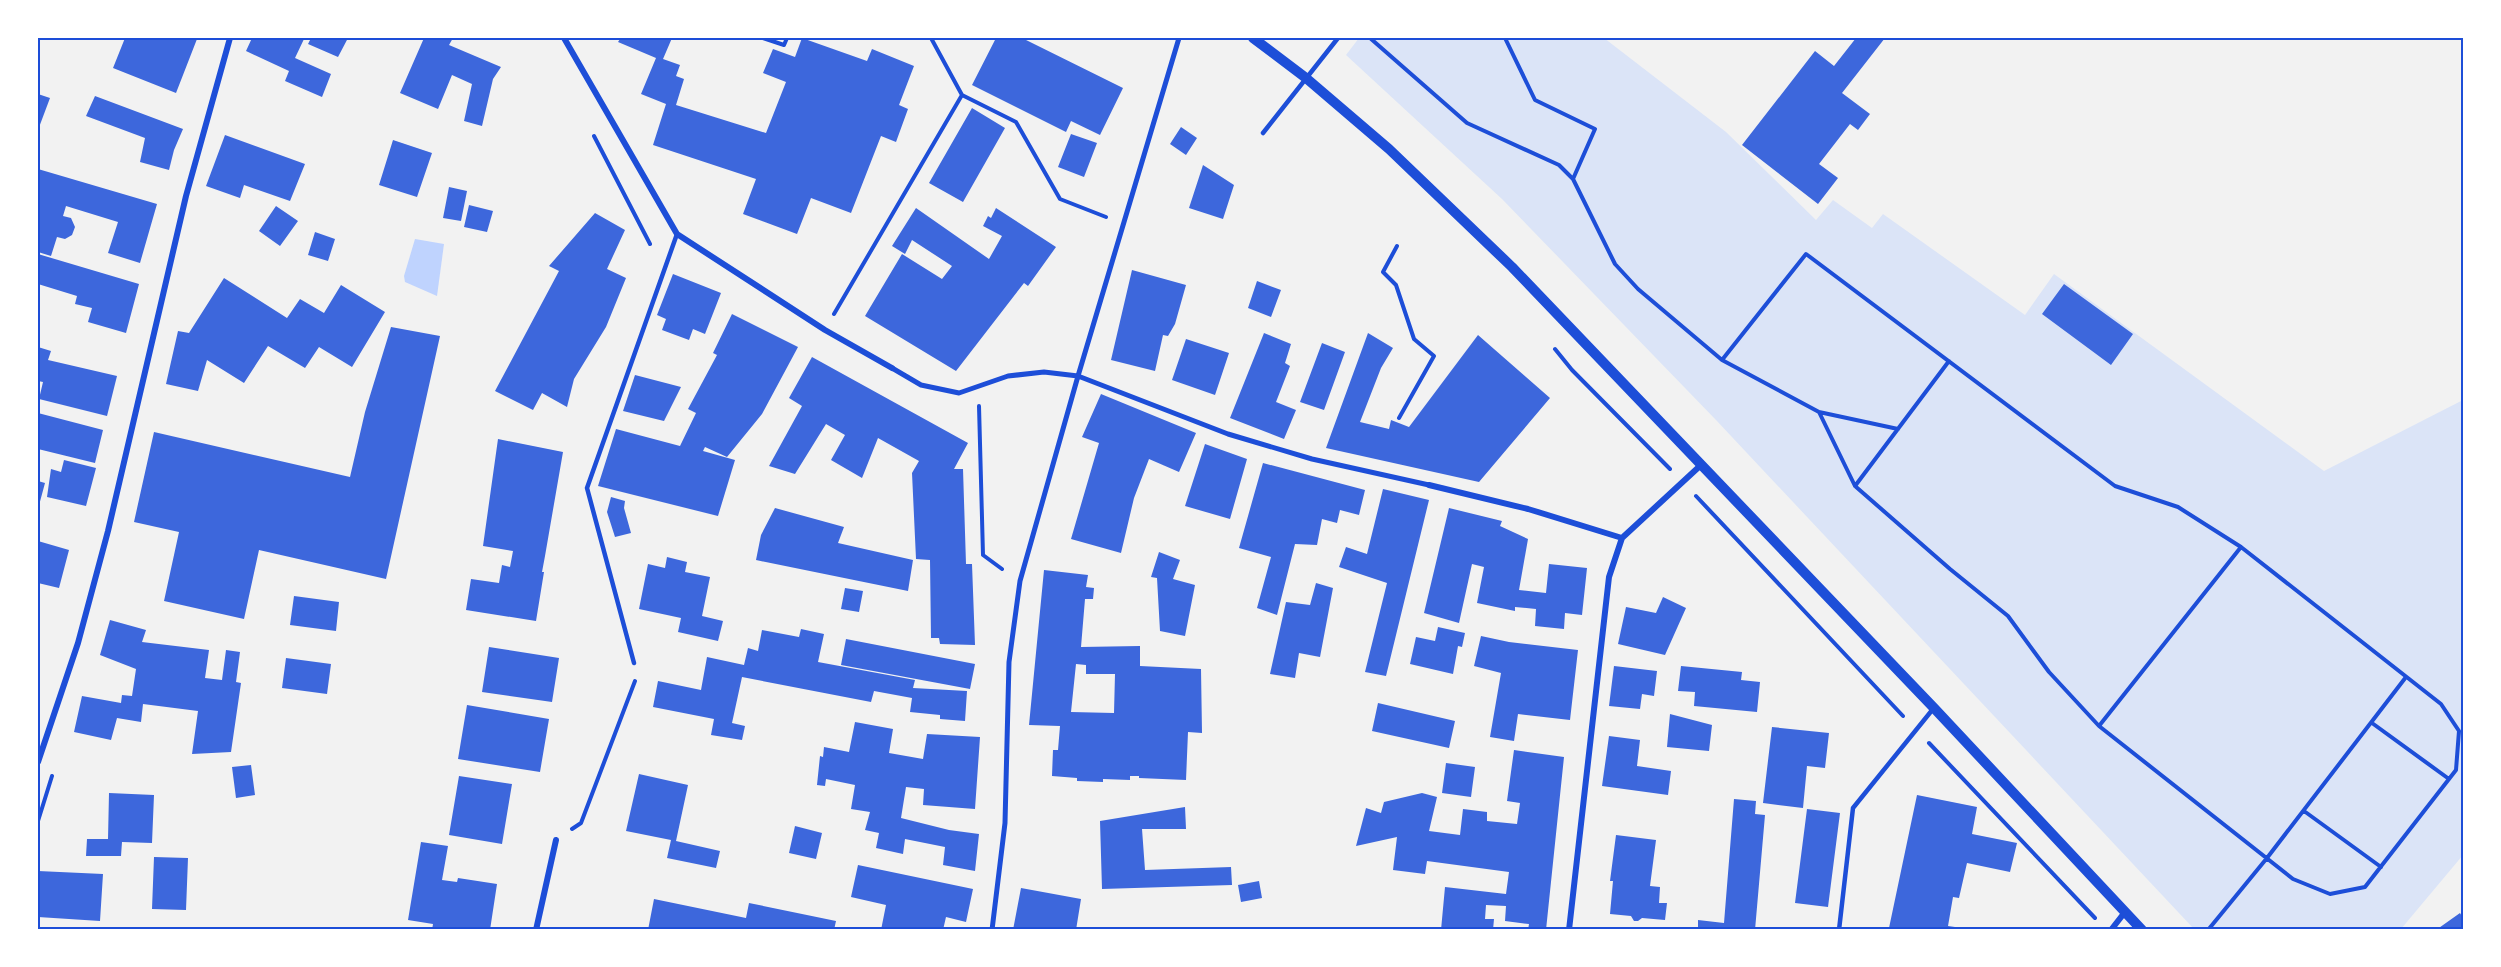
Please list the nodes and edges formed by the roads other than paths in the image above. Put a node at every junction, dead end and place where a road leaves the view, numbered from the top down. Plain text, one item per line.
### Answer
1 (230, 38) edge
2 (564, 38) edge
3 (1179, 38) edge
4 (1253, 38) edge
5 (1338, 38) edge
6 (1306, 78) junction
7 (1263, 133) dead end
8 (677, 234) junction
9 (892, 368) joint
10 (1078, 376) junction
11 (1701, 465) junction
12 (1429, 485) joint
13 (1622, 538) junction
14 (634, 663) road end
15 (1934, 708) junction
16 (38, 762) edge
17 (556, 840) road end
18 (2125, 912) junction
19 (536, 930) edge
20 (992, 930) edge
21 (1569, 930) edge
22 (1839, 930) edge
23 (2111, 930) edge
24 (2142, 930) edge

1 - 16 street
2 - 8 street
3 - 10 street
4 - 6 street
5 - 6 lane
6 - 7 lane
6 - 11 street
8 - 9 street
8 - 14 lane
9 - 10 street
10 - 12 street
10 - 20 street
11 - 13 street
11 - 15 street
12 - 13 street
13 - 21 street
15 - 18 street
15 - 22 lane
17 - 19 street
18 - 23 street
18 - 24 street

